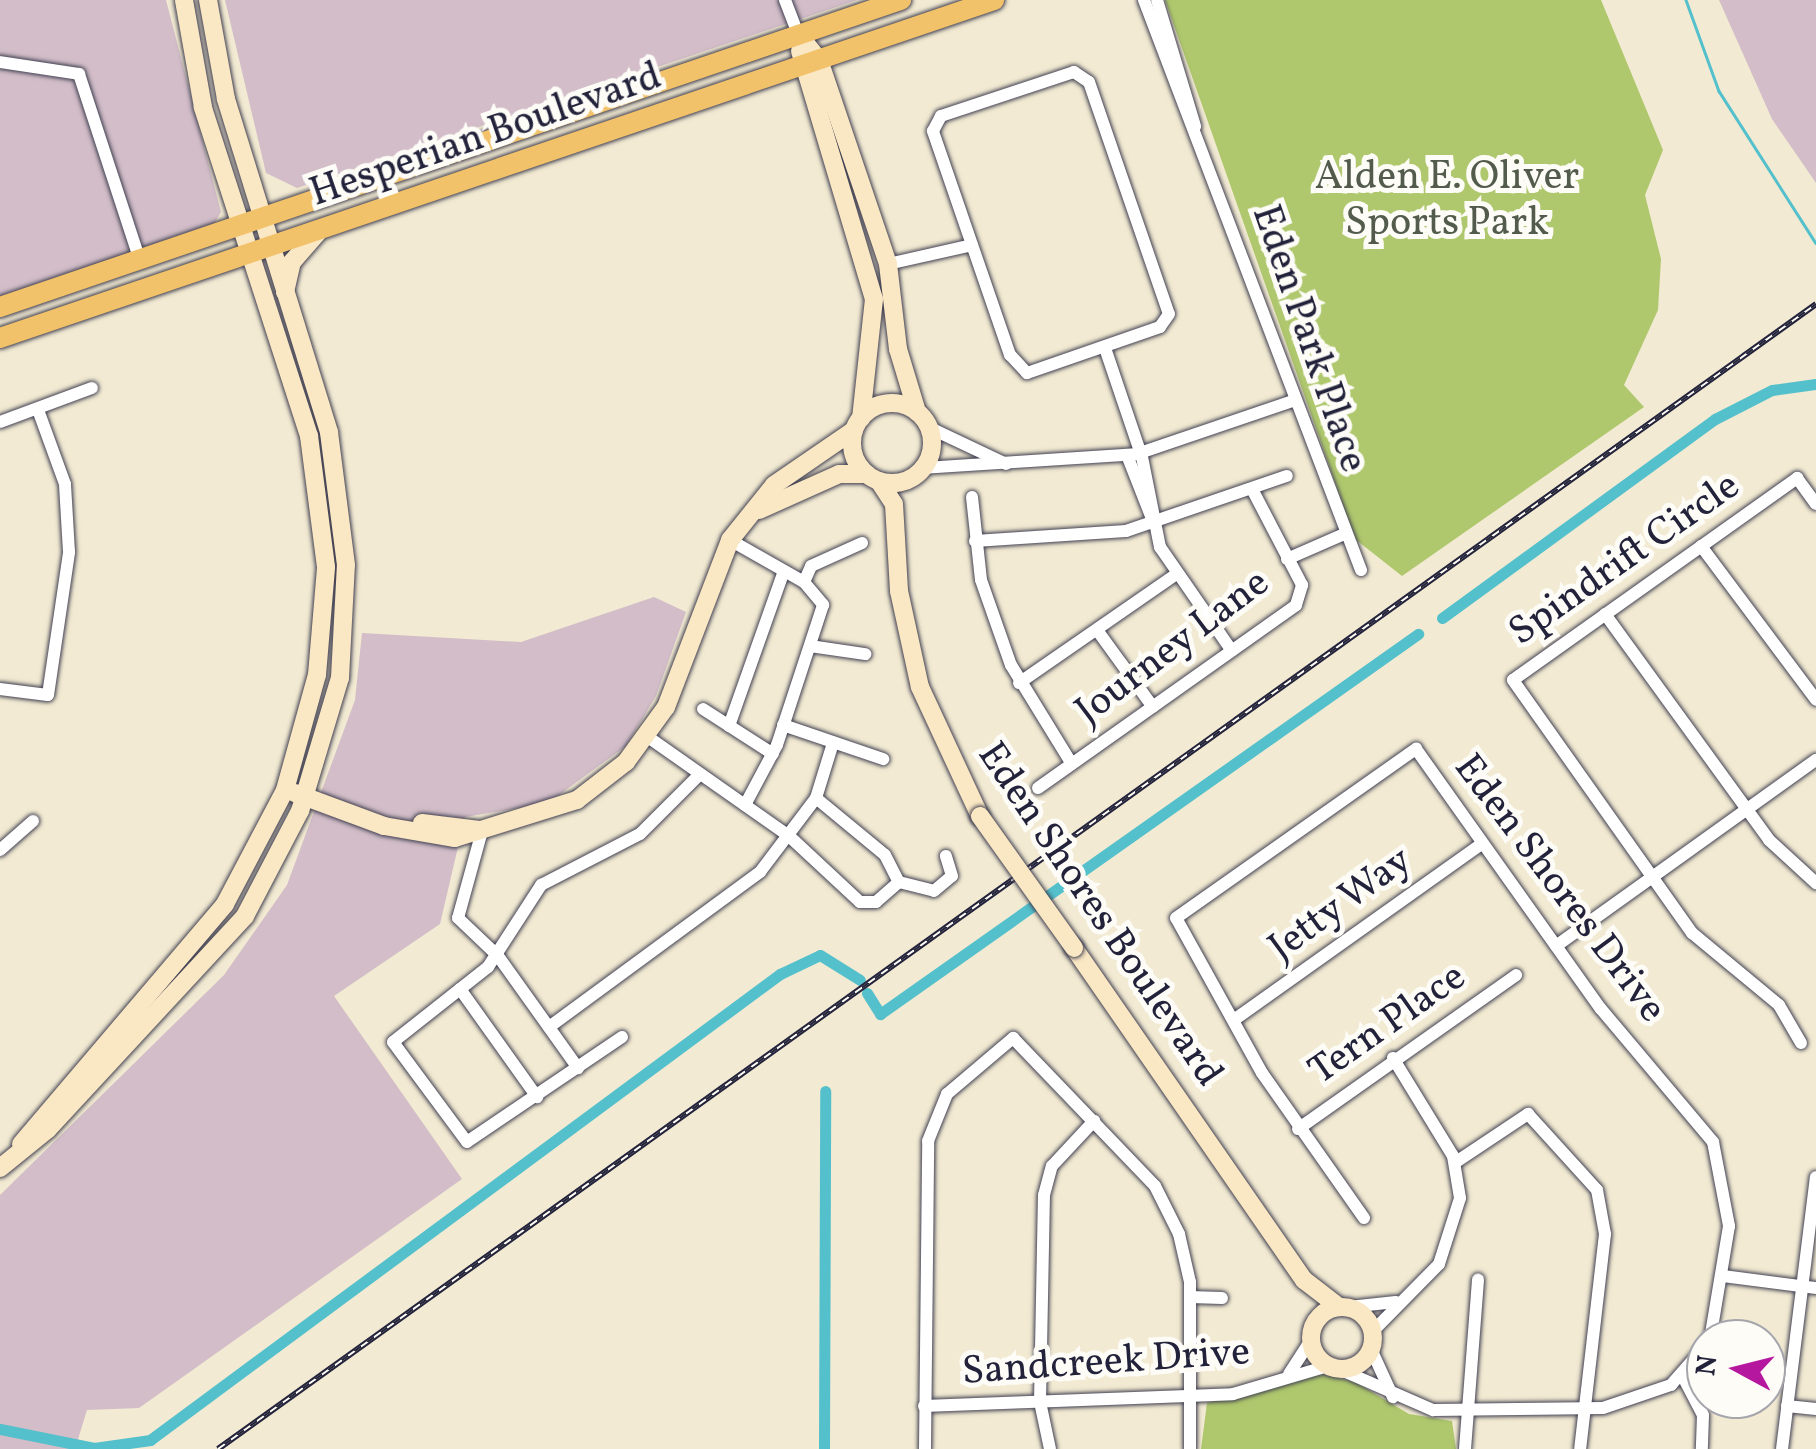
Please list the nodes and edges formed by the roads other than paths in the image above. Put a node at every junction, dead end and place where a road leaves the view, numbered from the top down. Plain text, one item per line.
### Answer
1 (184, 0) edge
2 (208, 0) edge
3 (785, 0) edge
4 (901, 0) edge
5 (994, 0) edge
6 (1144, 0) edge
7 (1157, 0) edge
8 (798, 34) junction
9 (0, 62) edge
10 (810, 63) junction
11 (1196, 128) junction
12 (262, 218) junction
13 (240, 225) junction
14 (321, 230) junction
15 (972, 246) junction
16 (259, 251) junction
17 (139, 258) junction
18 (888, 264) junction
19 (869, 270) junction
20 (284, 298) junction
21 (0, 306) edge
22 (0, 338) edge
23 (1105, 348) junction
24 (92, 388) dead end
25 (1293, 401) junction
26 (38, 410) junction
27 (917, 412) junction
28 (0, 422) edge
29 (857, 424) junction
30 (930, 428) junction
31 (1134, 453) junction
32 (1014, 467) junction
33 (918, 473) junction
34 (1287, 476) dead end
35 (873, 478) junction
36 (1252, 489) junction
37 (972, 497) dead end
38 (894, 504) junction
39 (1816, 504) edge
40 (754, 512) junction
41 (1154, 524) junction
42 (1342, 535) junction
43 (730, 540) junction
44 (975, 541) junction
45 (862, 543) dead end
46 (1701, 546) junction
47 (1287, 559) junction
48 (784, 570) junction
49 (1361, 570) dead end
50 (1175, 575) junction
51 (804, 582) junction
52 (1606, 614) junction
53 (1098, 630) junction
54 (810, 646) junction
55 (1232, 651) junction
56 (865, 654) dead end
57 (1019, 683) junction
58 (0, 689) edge
59 (1816, 700) edge
60 (1153, 707) junction
61 (703, 709) dead end
62 (728, 726) junction
63 (783, 726) junction
64 (648, 736) junction
65 (834, 742) junction
66 (773, 754) junction
67 (883, 759) dead end
68 (1816, 760) edge
69 (1072, 764) junction
70 (700, 774) junction
71 (288, 784) junction
72 (1038, 788) dead end
73 (308, 791) junction
74 (816, 798) junction
75 (745, 805) junction
76 (1747, 808) junction
77 (33, 821) dead end
78 (482, 831) junction
79 (789, 836) junction
80 (2, 842) edge
81 (1481, 844) junction
82 (946, 856) dead end
83 (1652, 874) junction
84 (899, 882) junction
85 (1816, 883) edge
86 (1556, 946) junction
87 (498, 956) junction
88 (1516, 975) dead end
89 (460, 988) junction
90 (1238, 1017) junction
91 (549, 1027) junction
92 (622, 1038) dead end
93 (1801, 1043) dead end
94 (1393, 1058) junction
95 (578, 1068) junction
96 (537, 1097) junction
97 (1094, 1122) junction
98 (1298, 1129) junction
99 (16, 1152) junction
100 (1456, 1162) junction
101 (0, 1168) edge
102 (1816, 1177) edge
103 (1364, 1218) dead end
104 (1723, 1276) junction
105 (1478, 1279) dead end
106 (1304, 1280) junction
107 (1800, 1287) junction
108 (1816, 1288) edge
109 (1190, 1297) junction
110 (1222, 1298) dead end
111 (1396, 1302) junction
112 (1344, 1307) junction
113 (1713, 1319) edge
114 (1312, 1333) junction
115 (1372, 1340) junction
116 (1333, 1368) junction
117 (1686, 1370) edge
118 (1288, 1374) junction
119 (1682, 1375) junction
120 (1191, 1396) junction
121 (1394, 1399) junction
122 (1040, 1402) junction
123 (924, 1406) junction
124 (1787, 1406) junction
125 (1584, 1408) junction
126 (1816, 1409) edge
127 (1469, 1410) junction
128 (925, 1449) edge
129 (1050, 1449) edge
130 (1190, 1449) edge
131 (1465, 1449) edge
132 (1580, 1449) edge
133 (1702, 1449) edge
134 (1782, 1449) edge

1 - 13 street
2 - 12 street
3 - 8 street
4 - 8 main road, Hesperian Boulevard
5 - 10 main road, Hesperian Boulevard
6 - 11 street, Eden Park Place
7 - 11 street, Eden Park Place
8 - 10 street
8 - 12 main road, Hesperian Boulevard
9 - 17 street
10 - 14 main road, Hesperian Boulevard
10 - 18 street
10 - 19 street
11 - 25 street, Eden Park Place
12 - 13 main road, Hesperian Boulevard
12 - 16 street
13 - 16 street
13 - 17 main road, Hesperian Boulevard
14 - 16 main road, Hesperian Boulevard
14 - 20 street
15 - 18 street
15 - 23 street
15 - 23 street
16 - 20 street
16 - 22 main road, Hesperian Boulevard
16 - 71 street
17 - 21 main road, Hesperian Boulevard
18 - 19 street
18 - 27 street
19 - 29 street
20 - 73 street
23 - 31 street
24 - 26 street
25 - 31 street
25 - 42 street, Eden Park Place
26 - 28 street
26 - 58 street
27 - 29 street
27 - 30 street
29 - 35 street
29 - 40 street
30 - 32 street
30 - 33 street
31 - 32 street
31 - 41 street
32 - 33 street
33 - 35 street
33 - 38 street
34 - 36 street
35 - 38 street, Eden Shores Boulevard
35 - 40 street
36 - 41 street
36 - 47 street, Journey Lane
37 - 44 street
38 - 106 street, Eden Shores Boulevard, bridge
39 - 46 street, Spindrift Circle
40 - 43 street
41 - 44 street
41 - 50 street
42 - 47 street
42 - 49 street, Eden Park Place
43 - 48 street
43 - 64 street
44 - 57 street
45 - 51 street
46 - 52 street, Spindrift Circle
46 - 59 street
47 - 55 street, Journey Lane
48 - 51 street
48 - 62 street
50 - 53 street
50 - 55 street
51 - 54 street
52 - 76 street
52 - 83 street, Spindrift Circle
53 - 57 street
53 - 60 street
54 - 56 street
54 - 63 street
55 - 60 street, Journey Lane
57 - 69 street
60 - 69 street, Journey Lane
61 - 62 street
62 - 66 street
63 - 65 street
63 - 66 street
64 - 70 street
64 - 78 street
65 - 67 street
65 - 74 street
66 - 75 street
68 - 76 street
69 - 72 street, Journey Lane
70 - 75 street
70 - 87 street
71 - 73 street
71 - 99 street
73 - 78 street
73 - 99 street
74 - 79 street
74 - 84 street
75 - 79 street
76 - 83 street
76 - 85 street
77 - 80 street
78 - 87 street
79 - 84 street
79 - 91 street
81 - 86 street, Eden Shores Drive
81 - 90 street, Jetty Way
81 - 90 street, Eden Shores Drive
82 - 84 street
83 - 86 street
83 - 93 street
86 - 104 street, Eden Shores Drive
87 - 89 street
87 - 91 street
88 - 94 street, Tern Place
89 - 96 street
89 - 96 street
90 - 98 street, Eden Shores Drive
91 - 95 street
92 - 95 street
94 - 98 street, Tern Place
94 - 100 street
95 - 96 street
97 - 109 street
97 - 122 street
97 - 123 street
98 - 103 street, Eden Shores Drive
99 - 101 street
100 - 111 street
100 - 125 street
102 - 107 street
104 - 107 street
104 - 113 street, Eden Shores Drive
105 - 127 street
106 - 112 street, Eden Shores Boulevard
106 - 114 street, Eden Shores Boulevard
107 - 108 street
107 - 124 street
109 - 110 street
109 - 120 street
111 - 112 street
111 - 115 street
112 - 114 street
112 - 115 street, Eden Shores Boulevard
114 - 116 street
114 - 118 street, Sandcreek Drive
115 - 116 street
115 - 121 street
116 - 118 street, Sandcreek Drive
116 - 121 street, Eden Shores Drive
117 - 119 street, Eden Shores Drive
118 - 120 street, Sandcreek Drive
119 - 125 street, Eden Shores Drive
119 - 133 street
120 - 122 street, Sandcreek Drive
120 - 130 street
121 - 127 street, Eden Shores Drive
122 - 123 street, Sandcreek Drive
122 - 129 street
123 - 128 street
124 - 126 street
124 - 134 street
125 - 127 street, Eden Shores Drive
125 - 132 street
127 - 131 street

